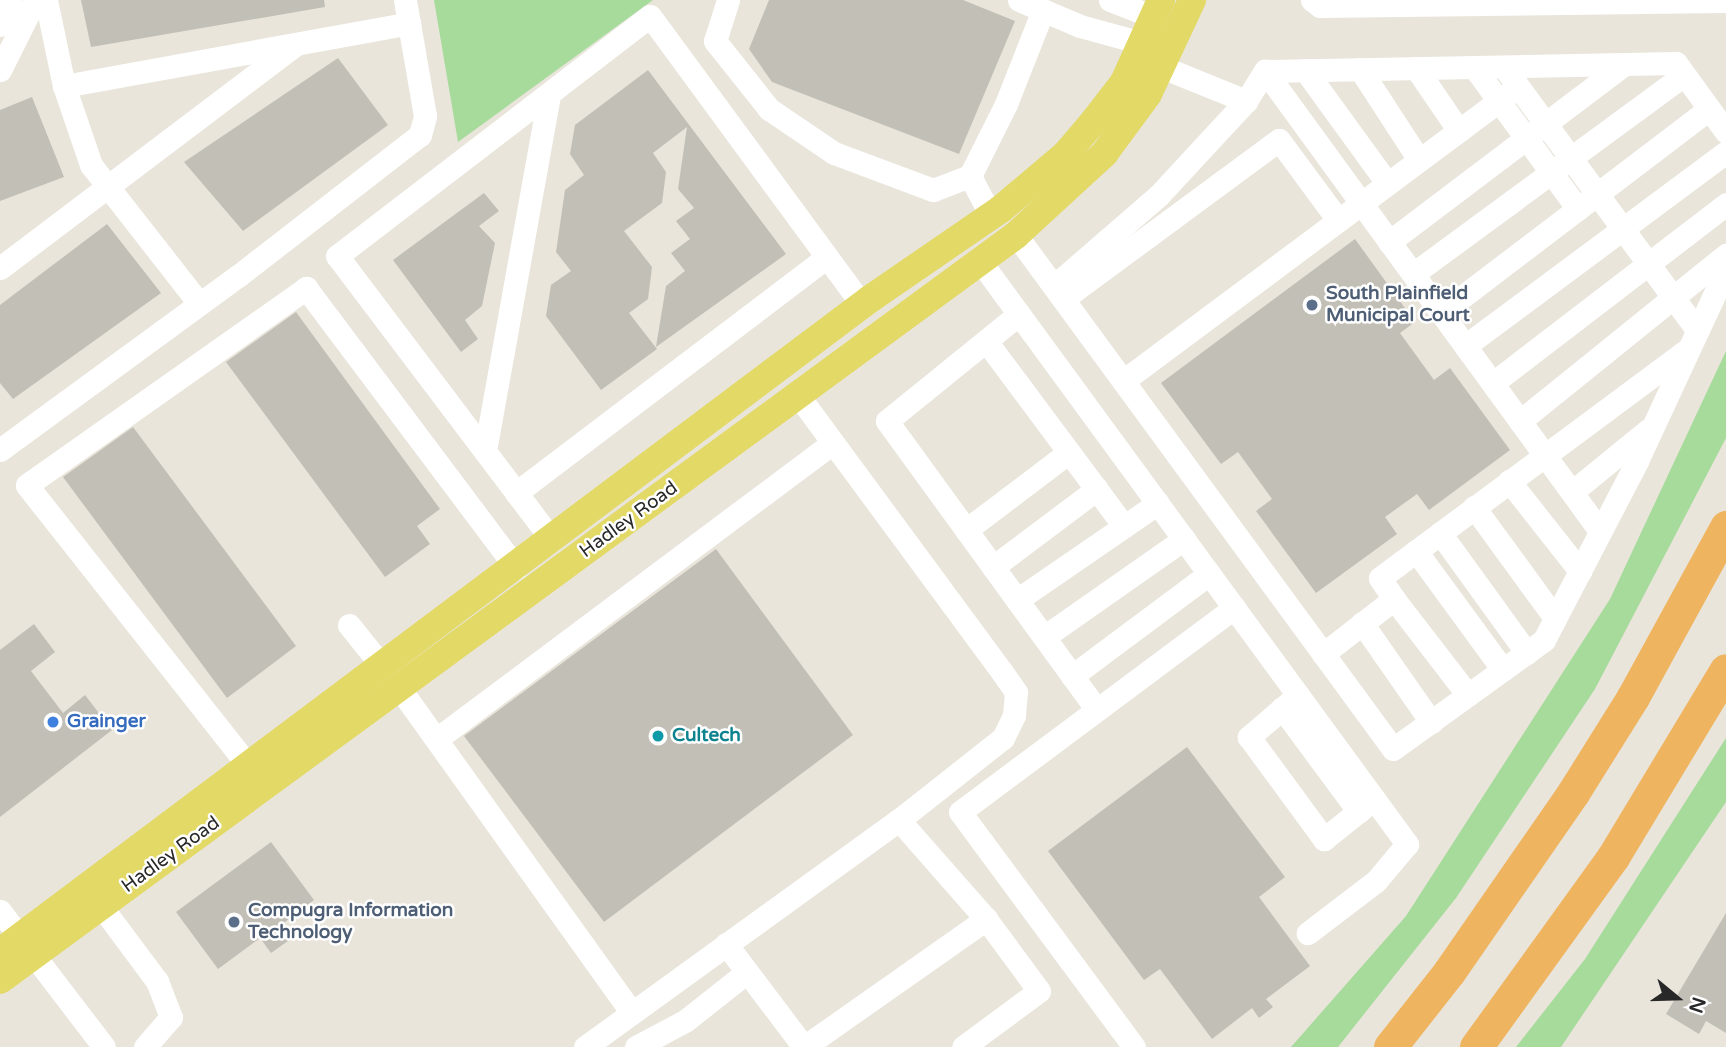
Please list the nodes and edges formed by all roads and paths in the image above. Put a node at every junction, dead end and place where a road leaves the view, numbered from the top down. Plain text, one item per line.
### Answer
1 (10, 0) edge
2 (35, 0) edge
3 (46, 0) edge
4 (405, 0) edge
5 (728, 0) edge
6 (1019, 0) edge
7 (1192, 0) edge
8 (1312, 0) edge
9 (1113, 1) edge
10 (1726, 1) edge
11 (1438, 2) edge
12 (1532, 2) edge
13 (1158, 8) edge
14 (1043, 10) junction
15 (409, 23) junction
16 (0, 25) edge
17 (1142, 43) junction
18 (295, 45) junction
19 (1623, 65) junction
20 (1503, 66) junction
21 (1163, 67) junction
22 (1474, 67) junction
23 (1416, 68) junction
24 (1360, 69) junction
25 (0, 70) edge
26 (1306, 70) junction
27 (1265, 71) junction
28 (1684, 75) junction
29 (64, 86) junction
30 (1518, 87) junction
31 (549, 94) junction
32 (1246, 101) junction
33 (1499, 102) junction
34 (1709, 109) junction
35 (1545, 125) junction
36 (1459, 131) junction
37 (1726, 132) edge
38 (1527, 139) junction
39 (1726, 152) edge
40 (1570, 159) junction
41 (1419, 160) junction
42 (1551, 173) junction
43 (970, 176) junction
44 (1387, 183) junction
45 (108, 186) junction
46 (1597, 195) junction
47 (1361, 202) junction
48 (1726, 204) edge
49 (1578, 209) junction
50 (996, 212) junction
51 (1338, 220) junction
52 (1622, 229) junction
53 (1016, 235) junction
54 (1390, 242) junction
55 (1726, 255) edge
56 (827, 257) junction
57 (980, 261) junction
58 (1648, 264) junction
59 (0, 268) edge
60 (1726, 269) edge
61 (1413, 274) junction
62 (1058, 292) junction
63 (1673, 298) junction
64 (198, 302) junction
65 (862, 305) junction
66 (1441, 313) junction
67 (1019, 314) junction
68 (1693, 339) junction
69 (986, 341) junction
70 (1465, 346) junction
71 (1123, 381) junction
72 (1493, 383) junction
73 (798, 395) junction
74 (1520, 421) junction
75 (1653, 426) junction
76 (833, 443) junction
77 (0, 450) edge
78 (485, 451) junction
79 (1069, 452) junction
80 (1544, 454) junction
81 (1508, 481) junction
82 (1097, 489) junction
83 (1572, 492) junction
84 (516, 493) junction
85 (1158, 503) junction
86 (1474, 508) junction
87 (1125, 526) junction
88 (1726, 527) edge
89 (966, 530) junction
90 (1600, 531) junction
91 (1440, 533) junction
92 (1184, 539) junction
93 (552, 540) junction
94 (1416, 551) junction
95 (993, 567) junction
96 (516, 568) junction
97 (1580, 571) junction
98 (1209, 574) junction
99 (1394, 599) junction
100 (1017, 600) junction
101 (1234, 608) junction
102 (1555, 618) junction
103 (1362, 624) junction
104 (349, 625) dead end
105 (1044, 637) junction
106 (1527, 653) junction
107 (1323, 654) junction
108 (382, 666) junction
109 (1503, 670) junction
110 (1726, 670) edge
111 (1072, 676) junction
112 (400, 689) junction
113 (1468, 695) junction
114 (1290, 702) junction
115 (1097, 710) junction
116 (1431, 722) junction
117 (438, 738) junction
118 (247, 764) junction
119 (1366, 806) junction
120 (899, 820) junction
121 (101, 906) junction
122 (0, 911) edge
123 (986, 919) junction
124 (1308, 933) dead end
125 (726, 944) junction
126 (18, 948) edge
127 (747, 972) junction
128 (0, 981) edge
129 (631, 1012) junction
130 (104, 1047) edge
131 (145, 1047) edge
132 (585, 1047) edge
133 (636, 1047) edge
134 (804, 1047) edge
135 (963, 1047) edge
136 (1133, 1047) edge
137 (1390, 1047) edge
138 (1476, 1047) edge

1 - 16 street
2 - 25 street
3 - 29 street
4 - 15 street
5 - 43 street
6 - 14 street
7 - 21 main road, Hadley Road
8 - 11 street
9 - 13 street
10 - 12 street
11 - 12 street
13 - 17 main road, Hadley Road
14 - 17 street
14 - 43 street
15 - 18 street
15 - 64 street
17 - 50 main road, Hadley Road
18 - 29 street
18 - 45 street
19 - 20 street
19 - 28 street
19 - 35 street
20 - 22 street
20 - 30 street
21 - 32 street
21 - 53 main road, Hadley Road
22 - 23 street
22 - 33 street
23 - 24 street
23 - 36 street
24 - 26 street
24 - 41 street
26 - 27 street
26 - 44 street
27 - 32 street
27 - 47 street
28 - 34 street
28 - 40 street
29 - 45 street
30 - 33 street
30 - 35 street
31 - 56 street
31 - 78 street
31 - 78 street
32 - 62 street
33 - 36 street
33 - 38 street
34 - 37 street
34 - 46 street
35 - 38 street
35 - 40 street
36 - 41 street
38 - 42 street
38 - 54 street
39 - 52 street
40 - 42 street
40 - 46 street
41 - 44 street
42 - 49 street
42 - 61 street
43 - 50 street
44 - 47 street
45 - 59 street
45 - 64 street
46 - 49 street
46 - 52 street
47 - 51 street
47 - 54 street
48 - 58 street
49 - 66 street
50 - 53 main road
50 - 65 main road, Hadley Road
51 - 62 street
51 - 71 street
52 - 58 street
52 - 70 street
53 - 57 main road, Hadley Road
53 - 62 street
54 - 61 street
55 - 63 street
56 - 65 street
56 - 84 street
57 - 67 street
57 - 73 main road, Hadley Road
58 - 63 street
58 - 72 street
60 - 68 street
61 - 66 street
62 - 71 street
63 - 68 street
63 - 74 street
64 - 77 street
65 - 93 main road, Hadley Road
66 - 70 street
67 - 69 street
67 - 85 street
68 - 75 street
68 - 80 street
69 - 79 street
69 - 89 street
70 - 72 street
71 - 107 street
72 - 74 street
73 - 76 street
73 - 112 main road, Hadley Road
74 - 80 street
75 - 83 street
75 - 90 street
76 - 117 street
76 - 120 street
78 - 84 street
79 - 82 street
79 - 89 street
80 - 81 street
80 - 83 street
81 - 86 street
81 - 97 street
82 - 87 street
82 - 95 street
83 - 90 street
84 - 93 street
85 - 87 street
85 - 92 street
86 - 91 street
86 - 102 street
87 - 100 street
88 - 137 highway
89 - 95 street
90 - 97 street
91 - 94 street
91 - 106 street
92 - 98 street
92 - 105 street
93 - 96 main road, Hadley Road
94 - 99 street
94 - 109 street
95 - 100 street
96 - 108 main road, Hadley Road
96 - 118 street
97 - 102 street
98 - 101 street
98 - 111 street
99 - 103 street
99 - 113 street
100 - 105 street
101 - 114 street
101 - 115 street
102 - 106 street
103 - 107 street
103 - 116 street
104 - 108 street
105 - 111 street
106 - 109 street
107 - 116 street
108 - 118 main road, Hadley Road
109 - 113 street
110 - 138 highway
111 - 115 street
112 - 117 street
112 - 121 main road, Hadley Road
113 - 116 street
114 - 119 street
114 - 119 street
115 - 136 street
117 - 129 street
118 - 126 main road, Hadley Road
119 - 124 street
120 - 123 street
120 - 125 street
121 - 126 main road, Hadley Road
121 - 131 street
122 - 126 street
123 - 134 street
123 - 135 street
125 - 127 street
125 - 129 street
126 - 128 main road, Hadley Road
126 - 130 street
127 - 133 street
127 - 134 street
129 - 132 street

